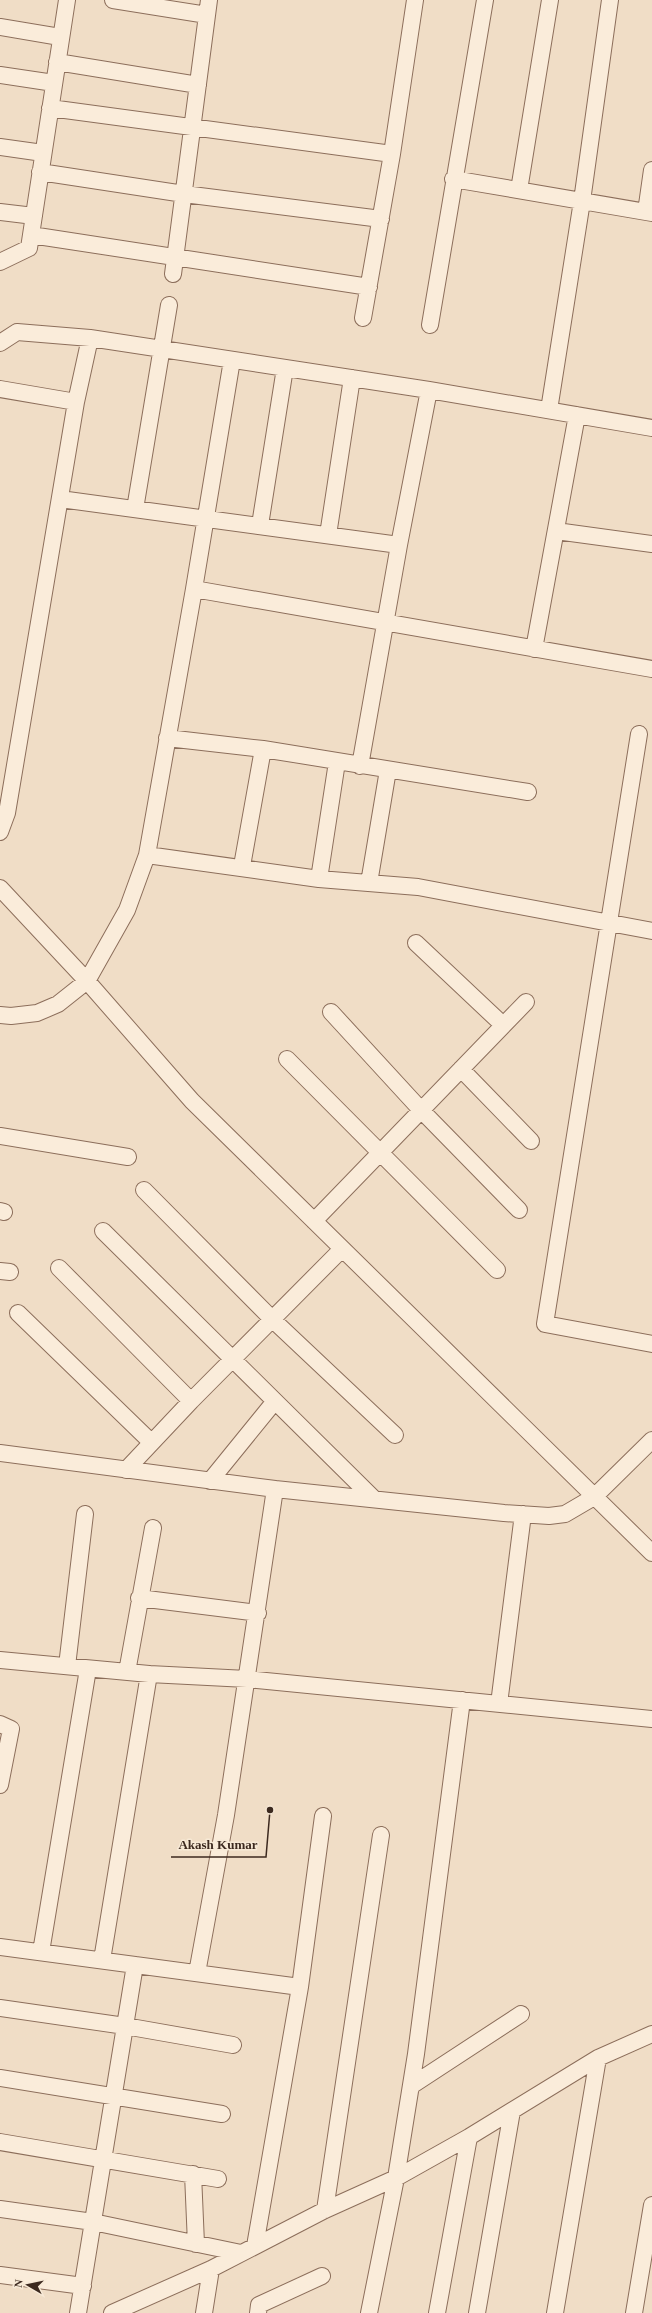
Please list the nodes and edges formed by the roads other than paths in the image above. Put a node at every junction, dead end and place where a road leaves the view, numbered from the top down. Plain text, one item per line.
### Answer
1 (67, 0) edge
2 (113, 0) edge
3 (416, 0) edge
4 (485, 0) edge
5 (550, 0) edge
6 (610, 0) edge
7 (208, 8) edge
8 (0, 27) edge
9 (60, 37) junction
10 (57, 62) junction
11 (0, 75) edge
12 (54, 83) junction
13 (198, 85) junction
14 (50, 108) junction
15 (192, 128) junction
16 (0, 147) edge
17 (43, 153) junction
18 (392, 154) junction
19 (652, 170) edge
20 (40, 172) junction
21 (454, 179) junction
22 (519, 190) junction
23 (184, 194) junction
24 (582, 201) junction
25 (0, 212) edge
26 (649, 212) edge
27 (34, 216) junction
28 (381, 219) junction
29 (31, 236) junction
30 (175, 258) junction
31 (0, 262) edge
32 (173, 274) dead end
33 (369, 287) junction
34 (169, 305) dead end
35 (363, 318) dead end
36 (430, 325) dead end
37 (90, 338) junction
38 (0, 343) edge
39 (163, 350) junction
40 (232, 360) junction
41 (286, 368) junction
42 (352, 378) junction
43 (0, 389) edge
44 (430, 390) junction
45 (76, 402) junction
46 (549, 410) junction
47 (577, 415) junction
48 (652, 428) edge
49 (60, 499) junction
50 (135, 509) junction
51 (206, 518) junction
52 (260, 525) junction
53 (556, 531) junction
54 (328, 535) junction
55 (652, 544) edge
56 (399, 545) junction
57 (194, 589) junction
58 (385, 623) junction
59 (534, 649) junction
60 (652, 669) edge
61 (639, 734) dead end
62 (167, 738) junction
63 (263, 749) junction
64 (337, 762) junction
65 (360, 766) junction
66 (388, 770) junction
67 (528, 792) dead end
68 (0, 832) edge
69 (147, 854) junction
70 (242, 866) junction
71 (319, 879) junction
72 (369, 883) junction
73 (0, 888) edge
74 (608, 923) junction
75 (652, 931) edge
76 (416, 942) dead end
77 (87, 981) junction
78 (526, 1002) dead end
79 (331, 1012) dead end
80 (0, 1015) edge
81 (503, 1025) junction
82 (287, 1059) dead end
83 (461, 1069) junction
84 (421, 1110) junction
85 (0, 1136) edge
86 (531, 1141) dead end
87 (381, 1152) junction
88 (128, 1157) dead end
89 (144, 1190) dead end
90 (519, 1210) dead end
91 (314, 1221) junction
92 (103, 1231) dead end
93 (342, 1249) junction
94 (58, 1268) dead end
95 (497, 1270) dead end
96 (18, 1313) dead end
97 (273, 1320) junction
98 (652, 1344) edge
99 (233, 1360) junction
100 (191, 1401) junction
101 (275, 1401) junction
102 (395, 1435) dead end
103 (652, 1440) edge
104 (151, 1442) junction
105 (0, 1453) edge
106 (126, 1470) junction
107 (210, 1481) junction
108 (275, 1489) junction
109 (594, 1497) junction
110 (373, 1498) junction
111 (85, 1514) dead end
112 (523, 1514) junction
113 (153, 1528) dead end
114 (652, 1553) edge
115 (139, 1598) junction
116 (258, 1613) junction
117 (0, 1660) edge
118 (67, 1666) junction
119 (88, 1669) junction
120 (127, 1672) junction
121 (150, 1674) junction
122 (247, 1679) junction
123 (462, 1700) junction
124 (499, 1704) junction
125 (652, 1719) edge
126 (0, 1724) edge
127 (1, 1775) edge
128 (323, 1816) dead end
129 (381, 1835) dead end
130 (0, 1947) edge
131 (41, 1952) junction
132 (102, 1960) junction
133 (135, 1965) junction
134 (197, 1973) junction
135 (300, 1986) junction
136 (0, 2008) edge
137 (521, 2014) dead end
138 (125, 2026) junction
139 (652, 2034) edge
140 (233, 2045) dead end
141 (598, 2058) junction
142 (0, 2078) edge
143 (411, 2086) junction
144 (114, 2096) junction
145 (512, 2111) junction
146 (222, 2114) dead end
147 (469, 2137) junction
148 (0, 2142) edge
149 (104, 2158) junction
150 (193, 2174) junction
151 (218, 2178) dead end
152 (396, 2178) junction
153 (652, 2205) edge
154 (0, 2209) edge
155 (325, 2210) junction
156 (93, 2222) junction
157 (196, 2244) junction
158 (255, 2246) junction
159 (241, 2253) junction
160 (211, 2269) junction
161 (0, 2275) edge
162 (322, 2276) dead end
163 (83, 2286) junction
164 (135, 2308) edge
165 (78, 2313) edge
166 (112, 2313) edge
167 (204, 2313) edge
168 (258, 2313) edge
169 (369, 2313) edge
170 (437, 2313) edge
171 (477, 2313) edge
172 (555, 2313) edge
173 (634, 2313) edge

1 - 9 street
2 - 7 street
3 - 18 street
4 - 21 street
5 - 22 street
6 - 24 street
7 - 13 street
8 - 9 street
9 - 10 street
10 - 12 street
10 - 13 street
11 - 12 street
12 - 14 street
13 - 15 street
14 - 15 street
14 - 17 street
15 - 18 street
15 - 23 street
16 - 17 street
17 - 20 street
18 - 28 street
19 - 26 street
20 - 23 street
20 - 27 street
21 - 22 street
21 - 36 street
22 - 24 street
23 - 28 street
23 - 30 street
24 - 26 street
24 - 46 street
25 - 27 street
27 - 29 street
28 - 33 street
29 - 30 street
29 - 31 street
30 - 32 street
30 - 33 street
33 - 35 street
34 - 39 street
37 - 38 street
37 - 39 street
37 - 45 street
39 - 40 street
39 - 50 street
40 - 41 street
40 - 51 street
41 - 42 street
41 - 52 street
42 - 44 street
42 - 54 street
43 - 45 street
44 - 46 street
44 - 56 street
45 - 49 street
46 - 47 street
47 - 48 street
47 - 53 street
49 - 50 street
49 - 68 street
50 - 51 street
51 - 52 street
51 - 57 street
52 - 54 street
53 - 55 street
53 - 59 street
54 - 56 street
56 - 58 street
57 - 58 street
57 - 62 street
58 - 59 street
58 - 65 street
59 - 60 street
61 - 74 street
62 - 63 street
62 - 69 street
63 - 64 street
63 - 70 street
64 - 65 street
64 - 71 street
65 - 66 street
66 - 67 street
66 - 72 street
69 - 70 street
69 - 77 street
70 - 71 street
71 - 72 street
72 - 74 street
73 - 77 street
74 - 75 street
74 - 98 street
76 - 81 street
77 - 80 street
77 - 91 street
78 - 81 street
79 - 84 street
81 - 83 street
82 - 87 street
83 - 84 street
83 - 86 street
84 - 87 street
84 - 90 street
85 - 88 street
87 - 91 street
87 - 95 street
89 - 97 street
91 - 93 street
92 - 99 street
93 - 97 street
93 - 109 street
94 - 100 street
96 - 104 street
97 - 99 street
97 - 102 street
99 - 100 street
99 - 101 street
100 - 104 street
101 - 107 street
101 - 110 street
103 - 109 street
104 - 106 street
105 - 106 street
106 - 107 street
107 - 108 street
108 - 110 street
108 - 116 street
109 - 112 street
109 - 114 street
110 - 112 street
111 - 118 street
112 - 124 street
113 - 115 street
115 - 116 street
115 - 120 street
116 - 122 street
117 - 118 street
118 - 119 street
119 - 120 street
119 - 131 street
120 - 121 street
121 - 122 street
121 - 132 street
122 - 123 street
122 - 134 street
123 - 124 street
123 - 143 street
124 - 125 street
126 - 127 street
128 - 135 street
129 - 155 street
130 - 131 street
131 - 132 street
132 - 133 street
133 - 134 street
133 - 138 street
134 - 135 street
135 - 158 street
136 - 138 street
137 - 143 street
138 - 140 street
138 - 144 street
139 - 141 street
141 - 145 street
141 - 172 street
142 - 144 street
143 - 152 street
144 - 146 street
144 - 149 street
145 - 147 street
145 - 171 street
147 - 152 street
147 - 170 street
148 - 149 street
149 - 150 street
149 - 156 street
150 - 151 street
150 - 157 street
152 - 155 street
152 - 169 street
153 - 173 street
154 - 156 street
155 - 158 street
156 - 157 street
156 - 163 street
157 - 159 street
158 - 159 street
159 - 160 street
160 - 164 street
160 - 167 street
161 - 163 street
162 - 168 street
163 - 165 street
164 - 166 street

